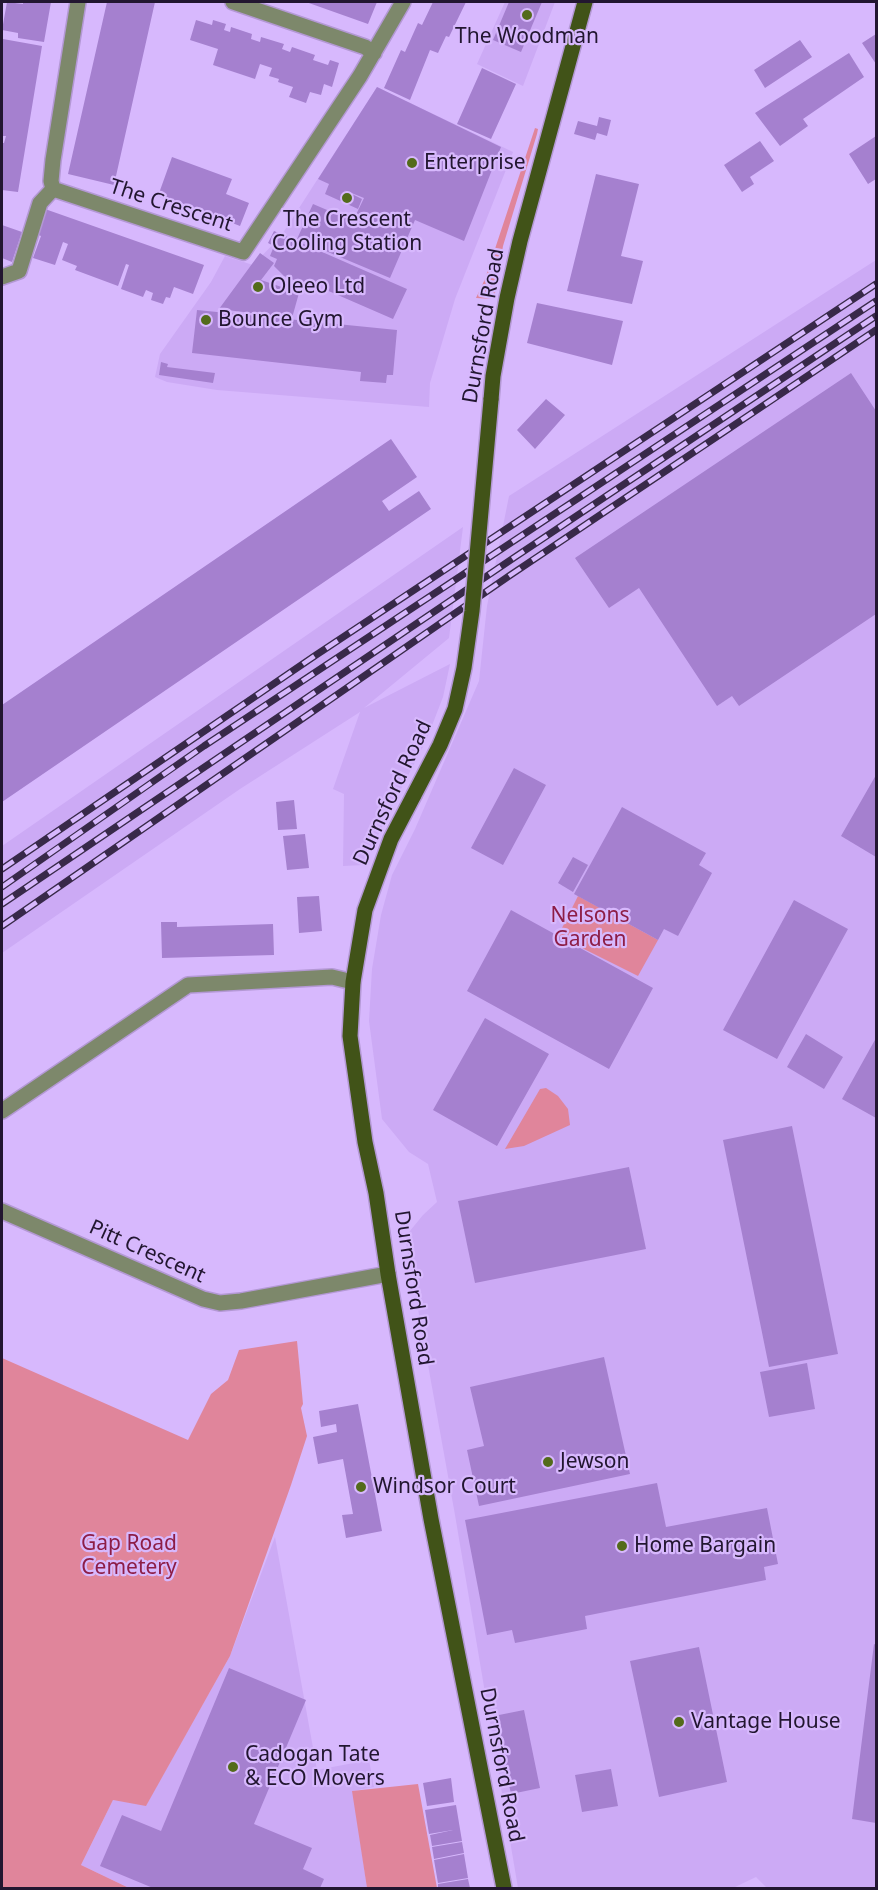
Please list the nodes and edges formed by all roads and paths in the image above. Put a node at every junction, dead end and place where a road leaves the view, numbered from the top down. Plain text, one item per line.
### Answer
1 (78, 2) edge
2 (233, 2) edge
3 (403, 2) edge
4 (585, 2) edge
5 (374, 53) junction
6 (52, 189) junction
7 (2, 277) edge
8 (353, 982) junction
9 (2, 1112) edge
10 (2, 1211) edge
11 (388, 1274) junction
12 (504, 1888) edge

1 - 6 street
2 - 5 street
3 - 5 street, The Crescent
4 - 8 main road, Durnsford Road, bridge
5 - 6 street, The Crescent
6 - 7 street
8 - 9 street
8 - 11 main road, Durnsford Road
10 - 11 street, Pitt Crescent
11 - 12 main road, Durnsford Road

